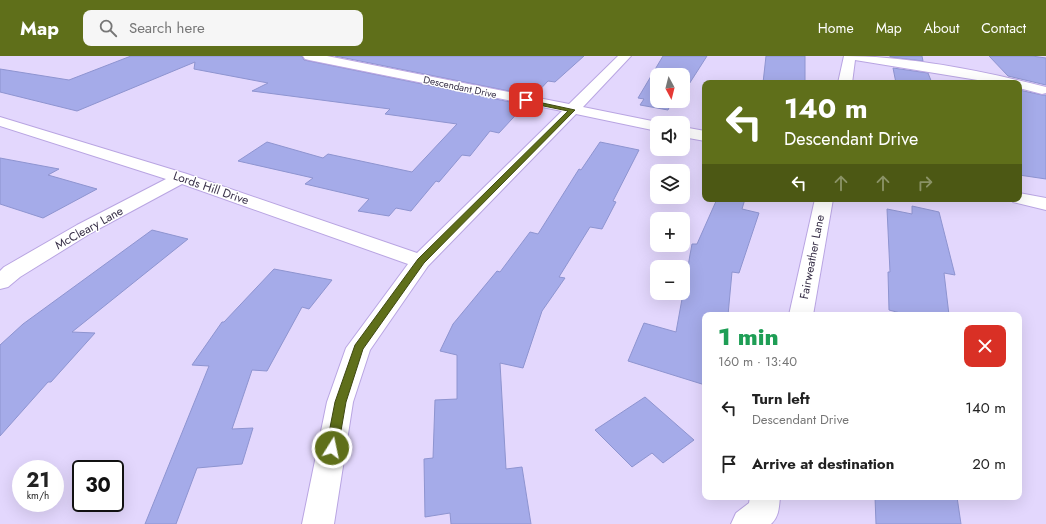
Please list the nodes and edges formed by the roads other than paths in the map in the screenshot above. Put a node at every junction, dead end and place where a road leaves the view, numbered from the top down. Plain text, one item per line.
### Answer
1 (309, 56) edge
2 (625, 56) edge
3 (850, 56) edge
4 (846, 80) edge
5 (1002, 80) edge
6 (1022, 85) edge
7 (1042, 90) dead end
8 (572, 110) junction
9 (0, 120) edge
10 (650, 125) edge
11 (690, 133) edge
12 (702, 135) edge
13 (181, 178) junction
14 (1022, 199) edge
15 (823, 202) edge
16 (1046, 204) edge
17 (421, 261) junction
18 (0, 282) edge
19 (802, 312) edge
20 (764, 500) edge
21 (318, 524) edge
22 (747, 524) edge

1 - 8 street, Descendant Drive
2 - 8 street
3 - 4 street
3 - 5 street
6 - 7 street
8 - 10 street, Descendant Drive
8 - 17 street
9 - 13 street, Lords Hill Drive
11 - 12 street
13 - 17 street, Lords Hill Drive
13 - 18 street, McCleary Lane
14 - 16 street
15 - 19 street, Fairweather Lane
17 - 21 street
20 - 22 street

